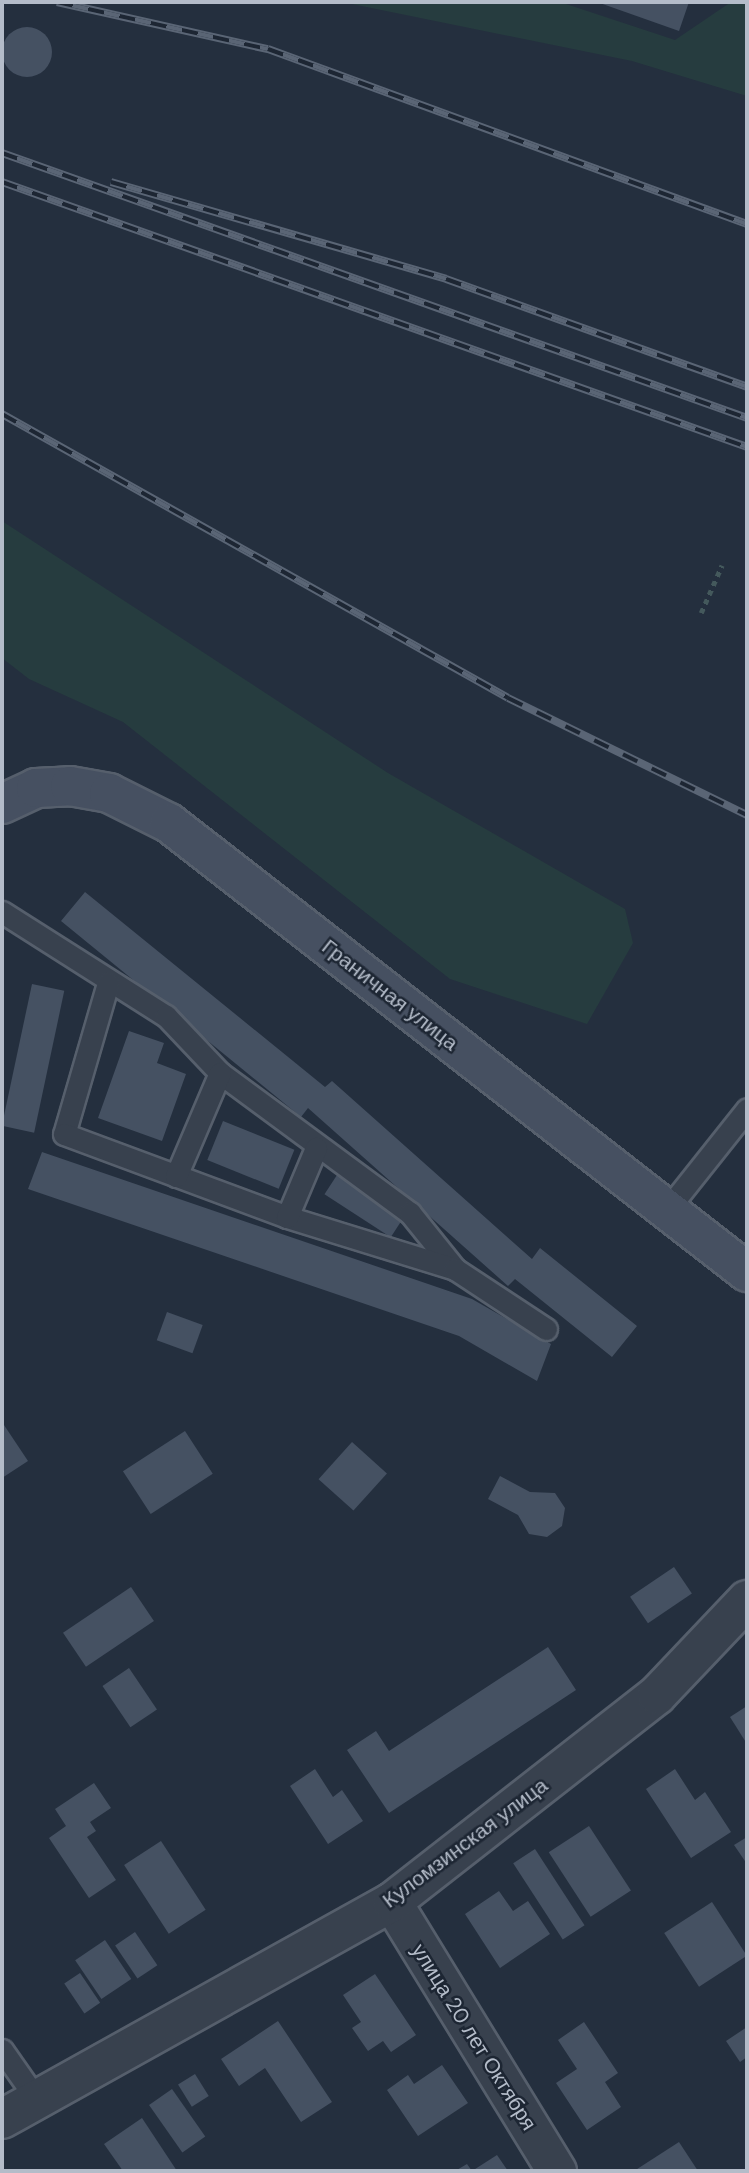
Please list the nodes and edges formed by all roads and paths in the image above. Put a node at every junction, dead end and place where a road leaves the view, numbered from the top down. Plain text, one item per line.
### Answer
1 (722, 565) dead end
2 (701, 613) dead end
3 (4, 802) edge
4 (2, 912) edge
5 (108, 983) junction
6 (220, 1073) junction
7 (747, 1109) edge
8 (316, 1148) junction
9 (176, 1176) junction
10 (666, 1211) junction
11 (287, 1217) junction
12 (454, 1269) junction
13 (747, 1272) edge
14 (546, 1329) dead end
15 (747, 1601) edge
16 (392, 1902) junction
17 (2, 2050) edge
18 (34, 2097) junction
19 (2, 2119) edge
20 (557, 2171) edge

1 - 2 path
3 - 10 main road, Граничная улица
4 - 5 lane
5 - 6 lane
5 - 9 lane
6 - 8 lane
6 - 9 lane
7 - 10 lane
8 - 11 lane
8 - 12 lane
9 - 11 lane
10 - 13 main road, Граничная улица
11 - 12 lane
12 - 14 lane
15 - 16 street, Куломзинская улица
16 - 18 street, Куломзинская улица
16 - 20 street, улица 20 лет Октября
17 - 18 lane
18 - 19 street, Куломзинская улица

